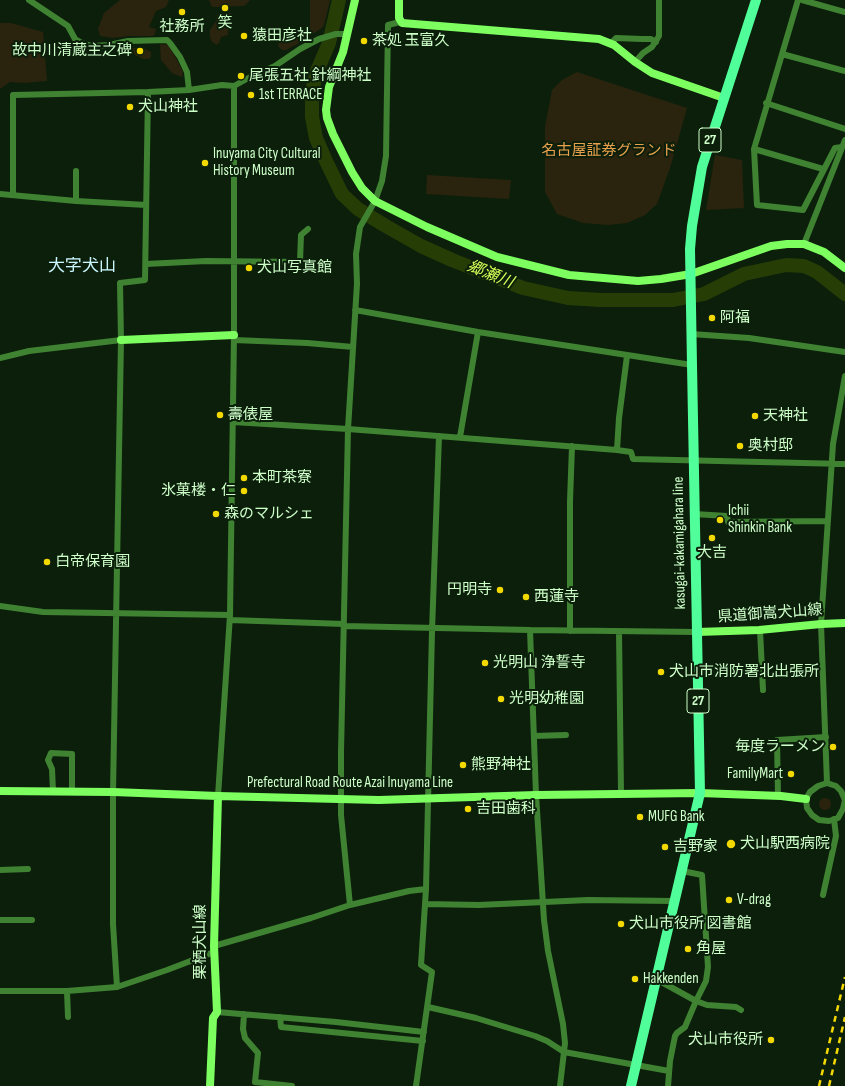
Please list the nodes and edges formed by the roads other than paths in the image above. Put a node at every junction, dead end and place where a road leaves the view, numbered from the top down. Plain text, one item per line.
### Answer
1 (29, 0) edge
2 (355, 0) edge
3 (399, 0) edge
4 (659, 0) edge
5 (756, 0) edge
6 (798, 0) edge
7 (802, 0) edge
8 (845, 12) edge
9 (400, 22) junction
10 (348, 34) junction
11 (656, 42) junction
12 (611, 43) junction
13 (782, 54) junction
14 (635, 62) junction
15 (845, 71) edge
16 (234, 86) junction
17 (189, 90) junction
18 (148, 92) junction
19 (724, 98) junction
20 (766, 103) junction
21 (845, 129) edge
22 (845, 140) edge
23 (842, 147) junction
24 (754, 149) junction
25 (823, 169) junction
26 (76, 171) dead end
27 (0, 194) edge
28 (13, 195) junction
29 (76, 201) junction
30 (374, 204) junction
31 (146, 205) junction
32 (308, 230) dead end
33 (804, 244) junction
34 (234, 261) junction
35 (146, 264) junction
36 (845, 268) edge
37 (691, 279) junction
38 (355, 310) junction
39 (478, 332) junction
40 (691, 334) junction
41 (234, 338) junction
42 (121, 340) junction
43 (353, 347) junction
44 (845, 352) edge
45 (627, 356) junction
46 (0, 358) edge
47 (692, 365) junction
48 (845, 376) edge
49 (233, 422) junction
50 (348, 429) junction
51 (439, 436) junction
52 (460, 437) junction
53 (572, 446) junction
54 (617, 450) junction
55 (693, 461) junction
56 (831, 464) junction
57 (845, 464) edge
58 (694, 514) junction
59 (828, 521) junction
60 (0, 606) edge
61 (117, 614) junction
62 (230, 617) junction
63 (845, 623) edge
64 (821, 624) junction
65 (344, 625) junction
66 (432, 628) junction
67 (530, 630) junction
68 (570, 630) junction
69 (760, 630) junction
70 (619, 631) junction
71 (697, 632) junction
72 (763, 690) dead end
73 (566, 735) dead end
74 (534, 736) junction
75 (826, 737) junction
76 (827, 784) junction
77 (0, 791) edge
78 (53, 791) junction
79 (72, 792) junction
80 (113, 792) junction
81 (700, 793) junction
82 (621, 794) junction
83 (536, 795) junction
84 (218, 796) junction
85 (778, 796) junction
86 (428, 798) junction
87 (341, 799) junction
88 (806, 800) junction
89 (834, 819) junction
90 (28, 869) dead end
91 (0, 870) edge
92 (682, 871) junction
93 (426, 889) junction
94 (823, 895) dead end
95 (674, 901) junction
96 (544, 903) junction
97 (425, 904) junction
98 (350, 905) junction
99 (0, 920) edge
100 (32, 920) dead end
101 (214, 949) junction
102 (656, 979) junction
103 (117, 987) junction
104 (0, 991) edge
105 (67, 991) junction
106 (696, 1001) junction
107 (428, 1007) junction
108 (741, 1010) dead end
109 (217, 1012) junction
110 (244, 1014) junction
111 (280, 1016) junction
112 (68, 1017) dead end
113 (424, 1032) junction
114 (423, 1041) junction
115 (564, 1052) junction
116 (636, 1064) junction
117 (669, 1071) junction
118 (210, 1086) edge
119 (292, 1086) edge
120 (416, 1086) edge
121 (560, 1086) edge
122 (631, 1086) edge
123 (668, 1086) edge

1 - 17 street
2 - 10 main road
3 - 9 main road
4 - 11 street
5 - 19 main road, kasugai-kakamigahara line / 27
6 - 13 street
7 - 8 street
9 - 12 main road
9 - 30 street
10 - 16 street
10 - 30 main road
11 - 12 street
11 - 14 street
12 - 14 main road
13 - 15 street
13 - 20 street
14 - 19 main road
16 - 17 street
16 - 34 street
17 - 18 street
18 - 28 street
18 - 31 street
19 - 37 main road, kasugai-kakamigahara line / 27
20 - 21 street
20 - 24 street
22 - 23 street
23 - 25 street
23 - 33 street
24 - 25 street
24 - 25 street
26 - 29 street
27 - 28 street
28 - 29 street
29 - 31 street
30 - 37 main road
30 - 38 street
31 - 35 street
32 - 34 street
33 - 36 main road
33 - 37 main road
34 - 35 street
34 - 41 street
35 - 42 street
37 - 40 main road, kasugai-kakamigahara line / 27
38 - 39 street
38 - 43 street
39 - 45 street
39 - 52 street
40 - 44 street
40 - 47 main road, kasugai-kakamigahara line / 27
41 - 42 main road
41 - 43 street
41 - 49 street
42 - 46 street
42 - 61 street
43 - 50 street
45 - 47 street
45 - 54 street
47 - 55 main road, kasugai-kakamigahara line / 27
48 - 56 street
49 - 50 street
49 - 62 street
50 - 51 street
50 - 65 street
51 - 52 street
51 - 66 street
52 - 53 street
53 - 54 street
53 - 68 street
54 - 55 street
55 - 56 street
55 - 58 main road, kasugai-kakamigahara line / 27
56 - 57 street
56 - 59 street
58 - 59 street
58 - 71 main road, kasugai-kakamigahara line / 27
59 - 64 street
60 - 61 street
61 - 62 street
61 - 80 street
62 - 65 street
62 - 84 street
63 - 64 main road, 県道御嵩犬山線
64 - 69 main road, 県道御嵩犬山線
64 - 75 street
65 - 66 street
65 - 87 street
66 - 67 street
66 - 86 street
67 - 68 street
67 - 74 street
68 - 70 street
69 - 71 main road, 県道御嵩犬山線
69 - 72 street
70 - 71 street
70 - 82 street
71 - 81 main road, kasugai-kakamigahara line / 27
73 - 74 street
74 - 83 street
75 - 76 street
75 - 85 street
76 - 88 street
76 - 89 street
77 - 78 main road, Prefectural Road Route Azai Inuyama Line
78 - 79 main road, Prefectural Road Route Azai Inuyama Line
78 - 79 street
79 - 80 main road, Prefectural Road Route Azai Inuyama Line
80 - 84 main road, Prefectural Road Route Azai Inuyama Line
80 - 103 street
81 - 82 main road, Prefectural Road Route Azai Inuyama Line
81 - 85 main road, Prefectural Road Route Azai Inuyama Line
81 - 92 main road, kasugai-kakamigahara line / 27
82 - 83 main road, Prefectural Road Route Azai Inuyama Line
83 - 86 main road, Prefectural Road Route Azai Inuyama Line
83 - 96 street
84 - 87 main road, Prefectural Road Route Azai Inuyama Line
84 - 101 main road, 栗栖犬山線
85 - 88 main road, Prefectural Road Route Azai Inuyama Line
86 - 87 main road, Prefectural Road Route Azai Inuyama Line
86 - 93 street
87 - 98 street
88 - 89 street
89 - 94 street
90 - 91 street
92 - 95 main road, kasugai-kakamigahara line / 27
92 - 106 street
93 - 97 street
93 - 98 street
95 - 96 street
95 - 102 main road, kasugai-kakamigahara line / 27
96 - 97 street
96 - 115 street
97 - 107 street
98 - 101 street
99 - 100 street
101 - 103 street
101 - 109 main road, 栗栖犬山線
102 - 106 street
102 - 116 main road, kasugai-kakamigahara line / 27
103 - 105 street
104 - 105 street
105 - 112 street
106 - 108 street
106 - 117 street
107 - 113 street
107 - 115 street
109 - 110 street
109 - 118 main road, 栗栖犬山線
110 - 111 street
110 - 119 street
111 - 113 street
111 - 114 street
113 - 114 street
114 - 120 street
115 - 116 street
115 - 121 street
116 - 117 street
116 - 122 main road, kasugai-kakamigahara line / 27
117 - 123 street

